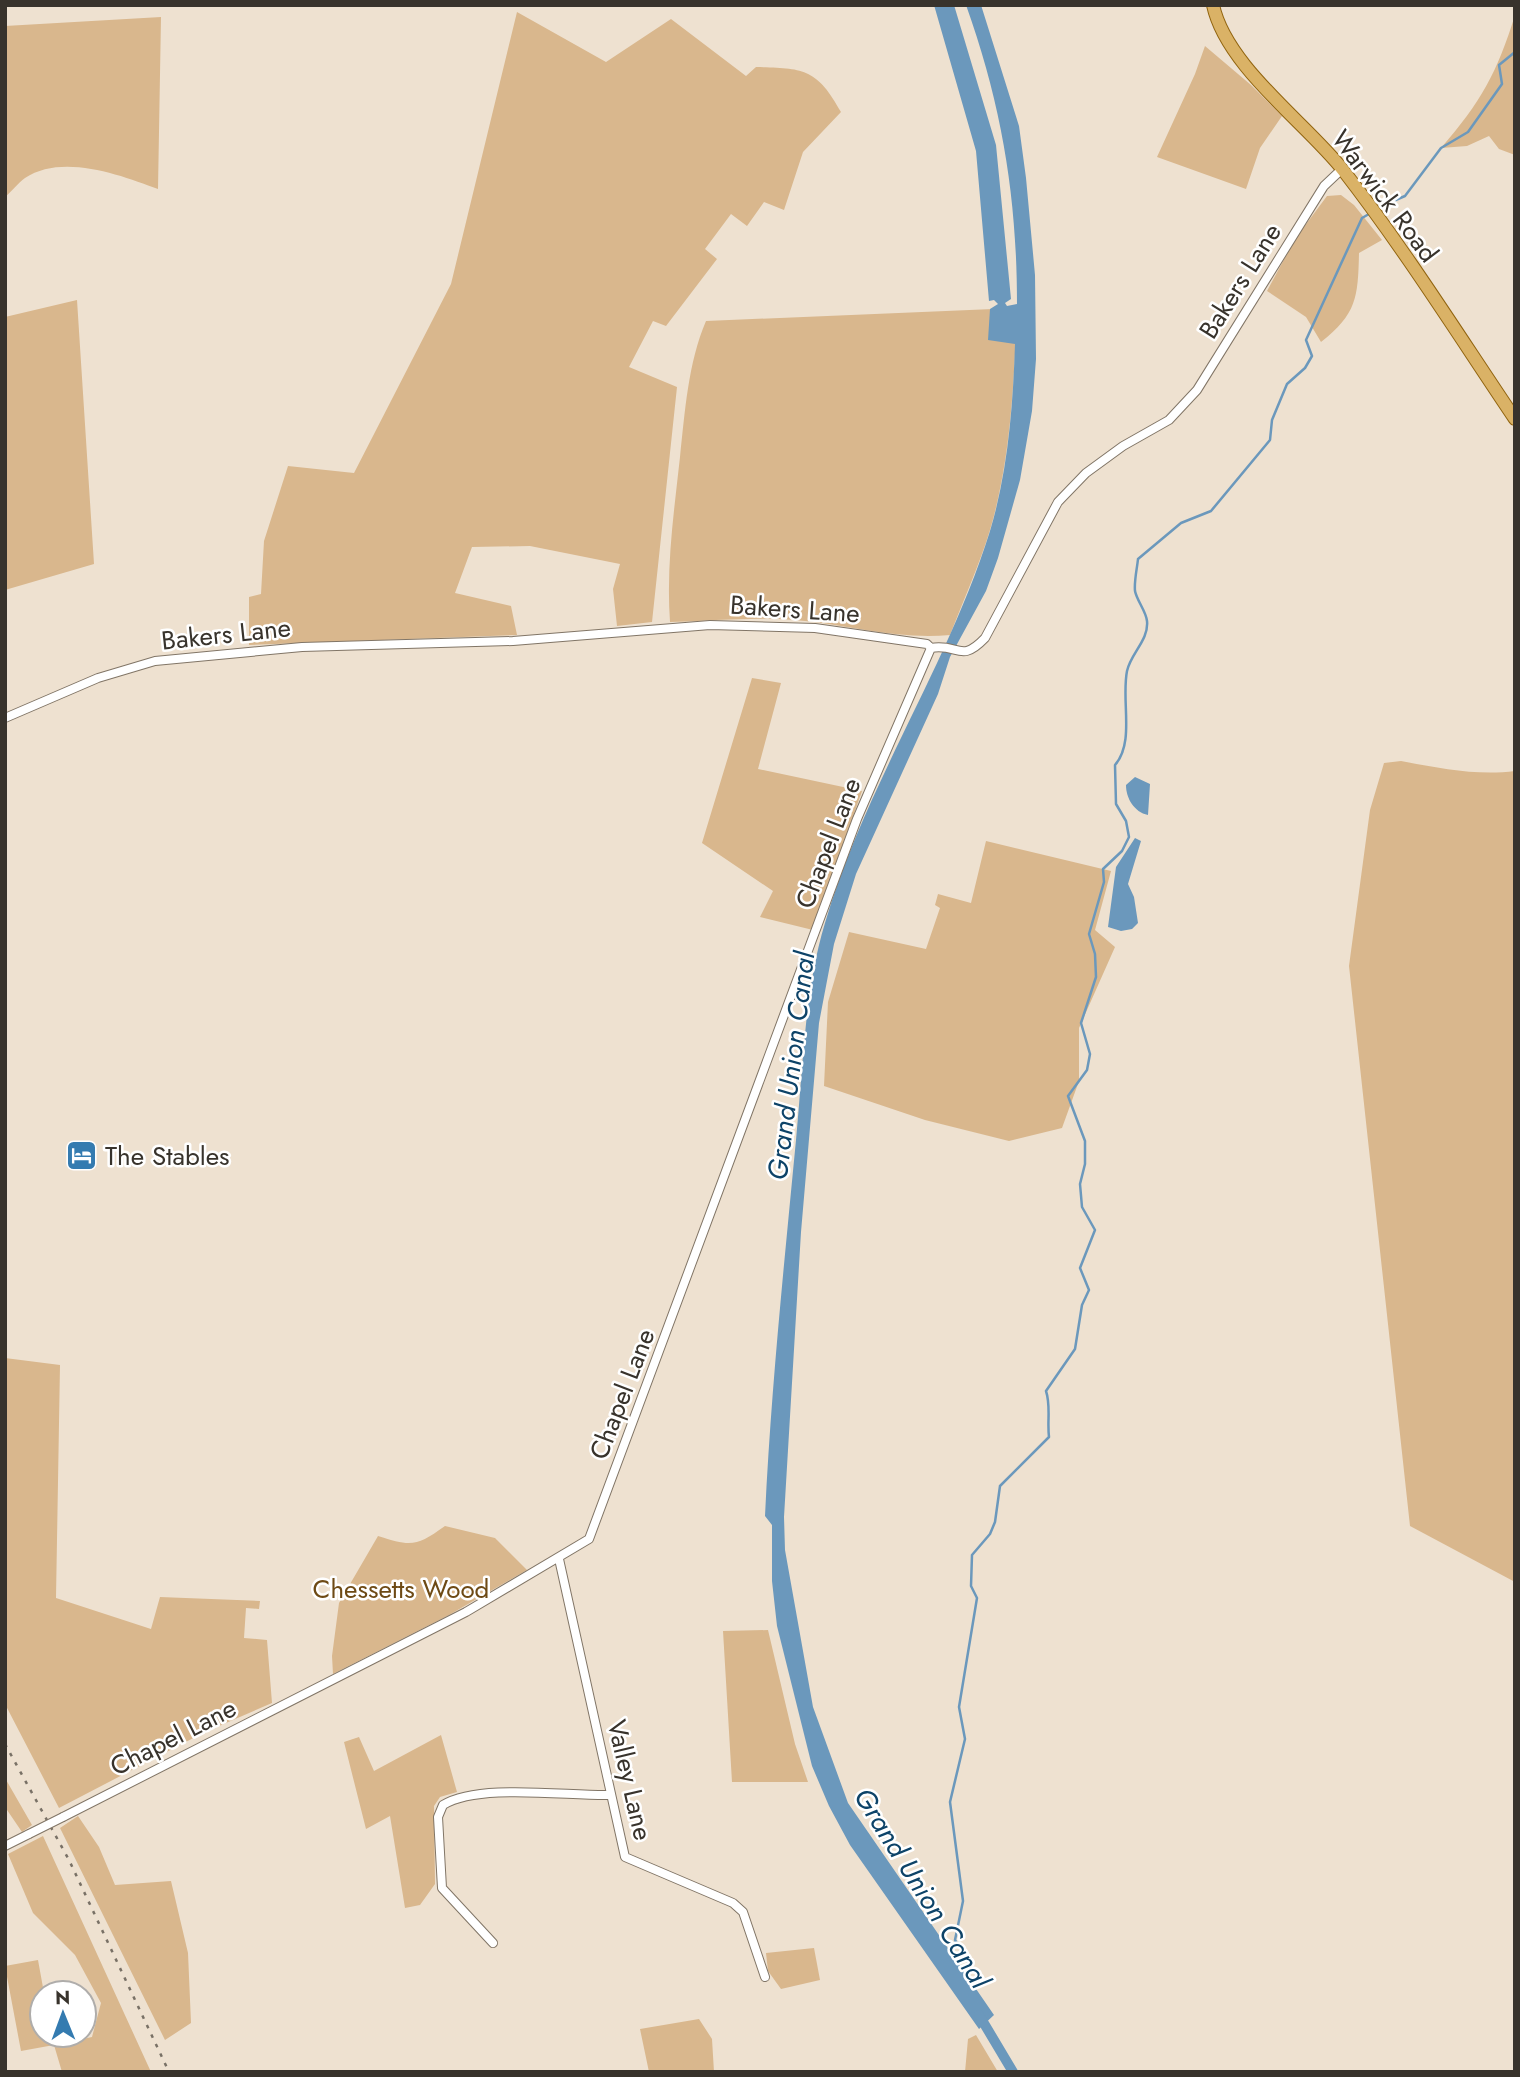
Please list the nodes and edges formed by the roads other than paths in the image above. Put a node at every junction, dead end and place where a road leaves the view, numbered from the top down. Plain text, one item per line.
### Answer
1 (1213, 5) edge
2 (1342, 169) junction
3 (1515, 419) edge
4 (931, 648) junction
5 (5, 718) edge
6 (559, 1559) junction
7 (609, 1795) junction
8 (5, 1846) edge
9 (493, 1943) dead end
10 (765, 1977) dead end

1 - 2 main road, Warwick Road
2 - 3 main road, Warwick Road
2 - 4 street, Bakers Lane
4 - 5 street, Bakers Lane
4 - 6 street, Chapel Lane
6 - 7 street, Valley Lane
6 - 8 street, Chapel Lane, bridge
7 - 9 street
7 - 10 street, Valley Lane

